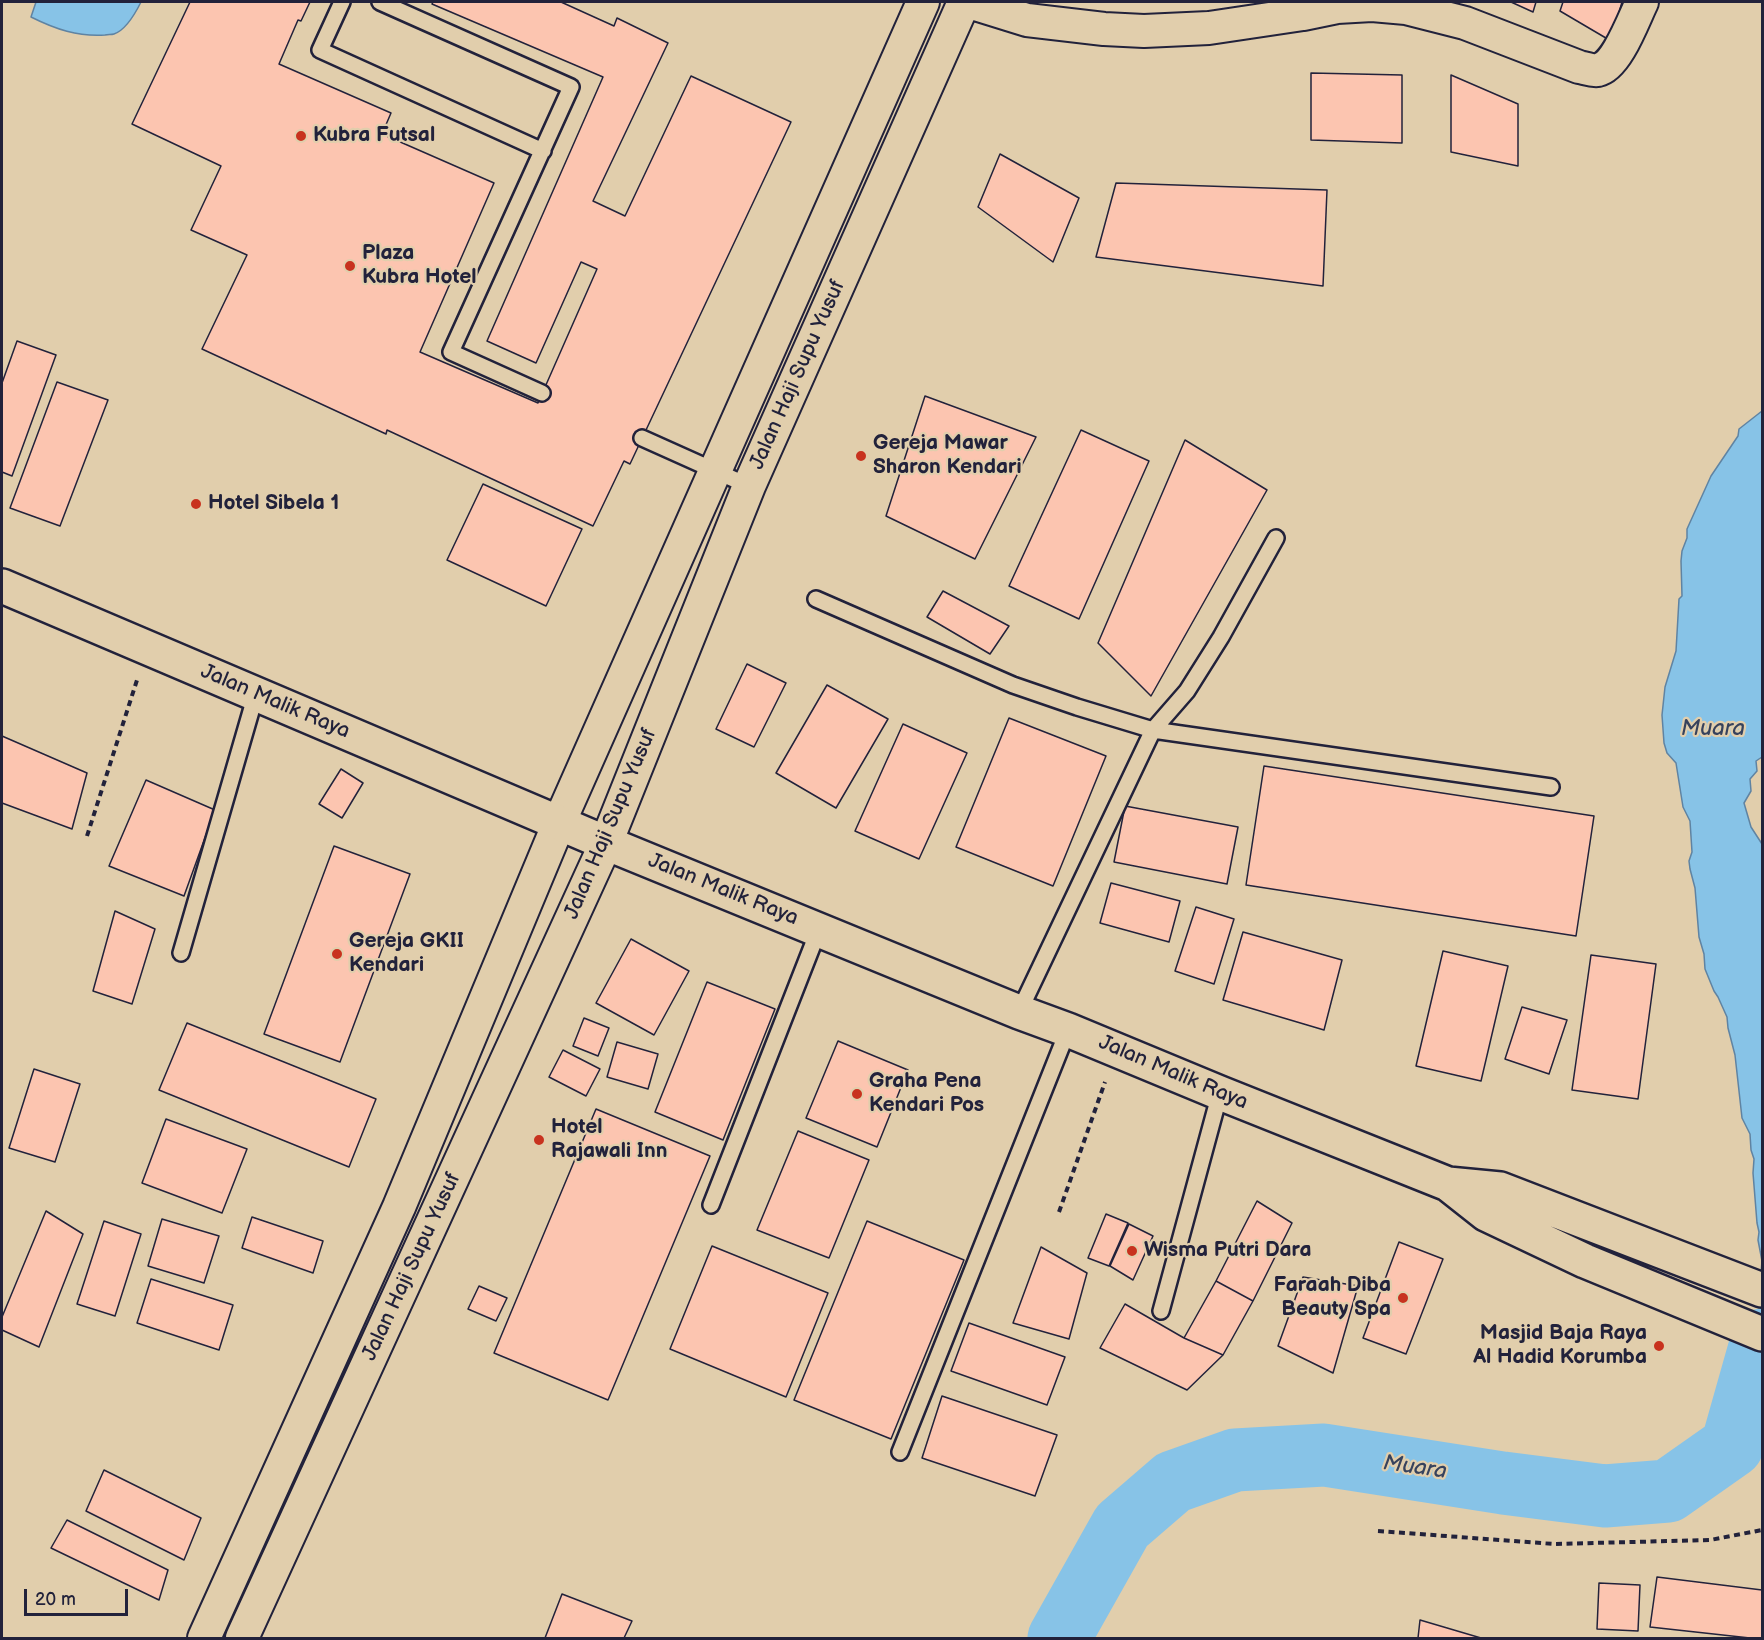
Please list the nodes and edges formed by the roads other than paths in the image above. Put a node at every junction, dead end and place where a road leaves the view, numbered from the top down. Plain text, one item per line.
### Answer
1 (342, 2) edge
2 (380, 2) edge
3 (923, 2) edge
4 (964, 2) edge
5 (969, 2) edge
6 (1642, 2) edge
7 (1305, 8) edge
8 (543, 151) junction
9 (542, 393) dead end
10 (642, 438) dead end
11 (715, 471) junction
12 (749, 486) junction
13 (1276, 538) dead end
14 (2, 586) edge
15 (816, 599) dead end
16 (256, 694) junction
17 (1153, 730) junction
18 (1551, 787) dead end
19 (559, 823) junction
20 (606, 843) junction
21 (819, 929) junction
22 (182, 953) dead end
23 (1019, 1012) junction
24 (1068, 1030) junction
25 (1220, 1093) junction
26 (1448, 1184) junction
27 (711, 1205) dead end
28 (1759, 1288) edge
29 (1161, 1311) dead end
30 (1754, 1330) edge
31 (900, 1452) dead end
32 (204, 1638) edge
33 (242, 1638) edge

1 - 8 lane
2 - 8 lane
3 - 11 street, Jalan Haji Supu Yusuf
4 - 12 street, Jalan Haji Supu Yusuf
5 - 7 street
6 - 7 street
8 - 9 lane
10 - 11 lane
11 - 12 lane
11 - 19 street, Jalan Haji Supu Yusuf
12 - 20 street, Jalan Haji Supu Yusuf
13 - 17 lane
14 - 16 street, Jalan Malik Raya
15 - 17 lane
16 - 19 street, Jalan Malik Raya
16 - 22 lane
17 - 18 lane
17 - 23 lane
19 - 20 street, Jalan Malik Raya
19 - 32 street, Jalan Haji Supu Yusuf
20 - 21 street, Jalan Malik Raya
20 - 33 street, Jalan Haji Supu Yusuf
21 - 23 street, Jalan Malik Raya
21 - 27 lane
23 - 24 street, Jalan Malik Raya
24 - 25 street, Jalan Malik Raya
24 - 31 lane
25 - 26 street, Jalan Malik Raya
25 - 29 lane
26 - 28 street
26 - 30 street

